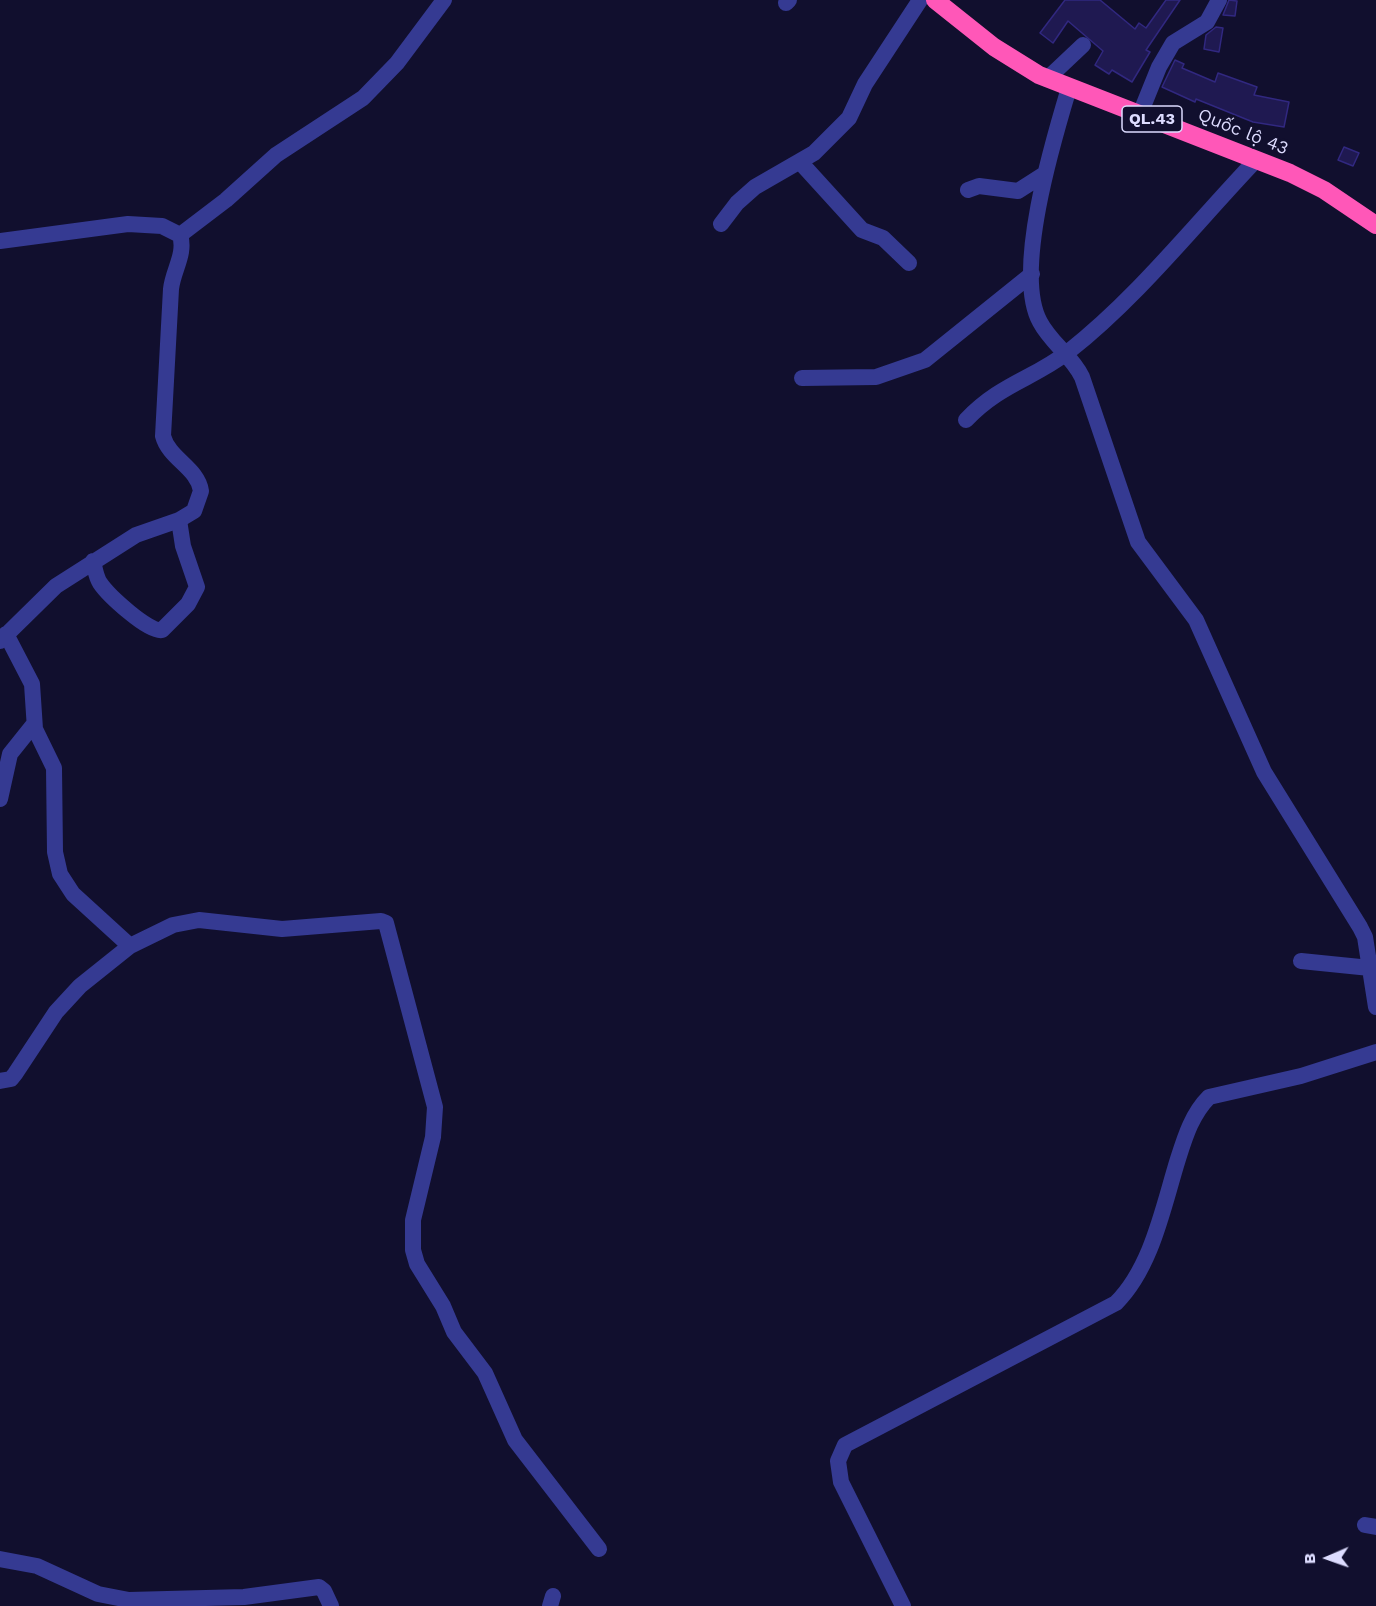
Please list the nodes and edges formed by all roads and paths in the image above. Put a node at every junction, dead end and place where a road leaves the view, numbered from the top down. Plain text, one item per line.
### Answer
1 (444, 0) edge
2 (920, 0) edge
3 (935, 0) edge
4 (1219, 0) edge
5 (1083, 45) dead end
6 (1047, 79) junction
7 (1069, 88) junction
8 (1140, 114) junction
9 (1256, 160) junction
10 (801, 162) junction
11 (1043, 176) junction
12 (968, 190) dead end
13 (721, 224) dead end
14 (1376, 225) edge
15 (180, 235) junction
16 (0, 241) edge
17 (909, 263) dead end
18 (1032, 274) junction
19 (1066, 353) junction
20 (802, 378) dead end
21 (966, 420) dead end
22 (179, 520) junction
23 (93, 561) junction
24 (3, 638) edge
25 (34, 724) junction
26 (0, 799) edge
27 (130, 946) junction
28 (1301, 962) dead end
29 (1370, 968) junction
30 (1376, 1007) edge
31 (1376, 1052) edge
32 (0, 1081) edge
33 (599, 1549) dead end
34 (0, 1559) edge
35 (331, 1606) edge
36 (903, 1606) edge

1 - 15 street
2 - 10 street
3 - 6 highway, Quốc lộ 43 / QL.43
4 - 8 street
5 - 6 street
6 - 7 highway, Quốc lộ 43 / QL.43
7 - 8 highway, Quốc lộ 43 / QL.43
7 - 11 street
8 - 9 highway, Quốc lộ 43 / QL.43
9 - 14 highway, Quốc lộ 43 / QL.43
9 - 19 street
10 - 13 street
10 - 17 street
11 - 12 street
11 - 18 street
15 - 16 street
15 - 22 street
18 - 19 street
18 - 20 street
19 - 21 street
19 - 29 street
22 - 23 street
22 - 23 street
23 - 24 street
24 - 25 street
25 - 26 street
25 - 27 street
27 - 32 street
27 - 33 street
28 - 29 street
29 - 30 street
31 - 36 street
34 - 35 street

